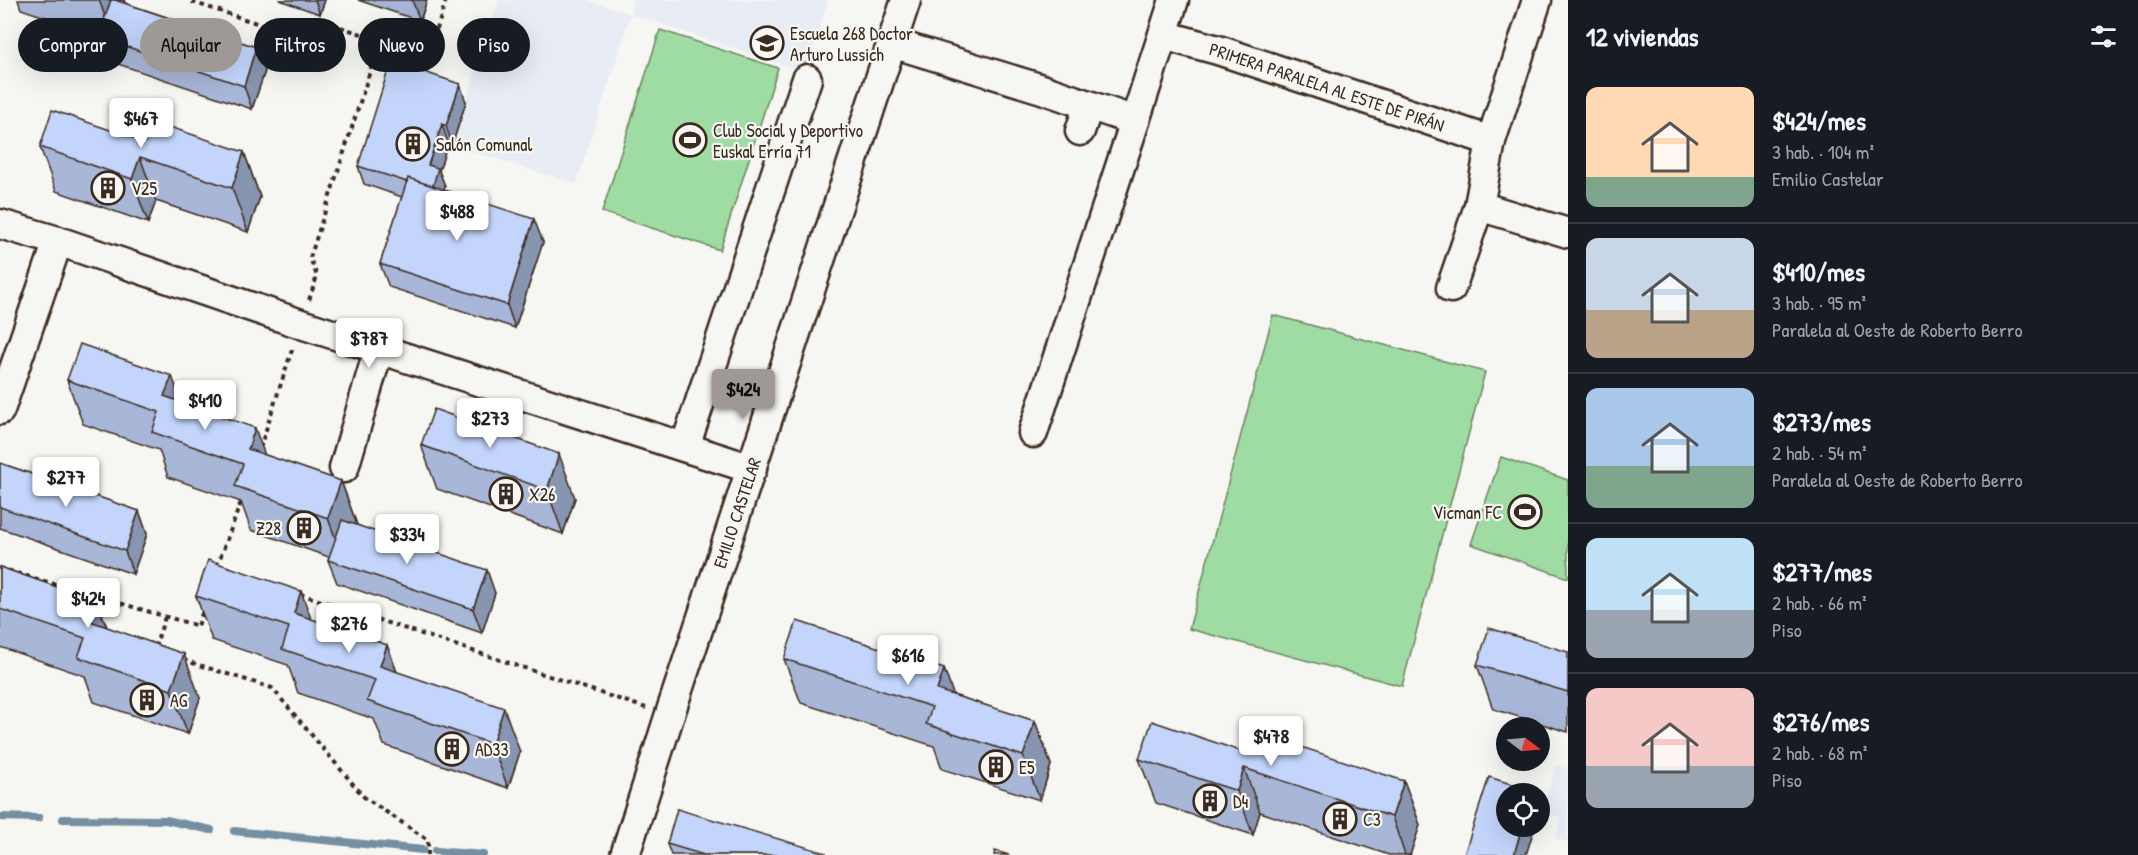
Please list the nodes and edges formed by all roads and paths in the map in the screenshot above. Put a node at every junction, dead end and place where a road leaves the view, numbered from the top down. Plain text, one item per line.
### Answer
1 (446, 0) edge
2 (906, 0) edge
3 (1174, 0) edge
4 (1537, 0) edge
5 (192, 2) dead end
6 (199, 2) edge
7 (440, 18) edge
8 (358, 33) edge
9 (1163, 35) junction
10 (892, 43) junction
11 (370, 72) edge
12 (807, 79) dead end
13 (1135, 121) junction
14 (1491, 141) junction
15 (1479, 206) junction
16 (0, 224) edge
17 (1568, 233) edge
18 (58, 241) junction
19 (1451, 288) dead end
20 (301, 324) junction
21 (379, 348) junction
22 (0, 410) edge
23 (1033, 432) dead end
24 (685, 447) junction
25 (257, 455) edge
26 (344, 468) dead end
27 (752, 469) junction
28 (242, 502) edge
29 (217, 567) edge
30 (0, 568) edge
31 (296, 593) edge
32 (204, 607) edge
33 (165, 616) junction
34 (154, 651) edge
35 (176, 658) edge
36 (669, 717) junction
37 (428, 855) edge
38 (625, 855) edge

1 - 7 path
2 - 10 street, EMILIO CASTELAR
3 - 9 street
4 - 14 street
5 - 6 path
6 - 8 path
9 - 13 street
9 - 14 street, PRIMERA PARALELA AL ESTE DE PIRÁN
10 - 13 street
10 - 27 street, EMILIO CASTELAR
11 - 20 path
12 - 24 street
13 - 23 street
14 - 15 street
15 - 17 street
15 - 19 street
16 - 18 street
18 - 20 street
18 - 22 street
20 - 21 street
20 - 25 path
21 - 24 street
21 - 26 street
24 - 27 street
27 - 36 street, EMILIO CASTELAR
28 - 29 path
30 - 33 path
31 - 36 path
32 - 33 path
33 - 34 path
35 - 37 path
36 - 38 street, EMILIO CASTELAR

